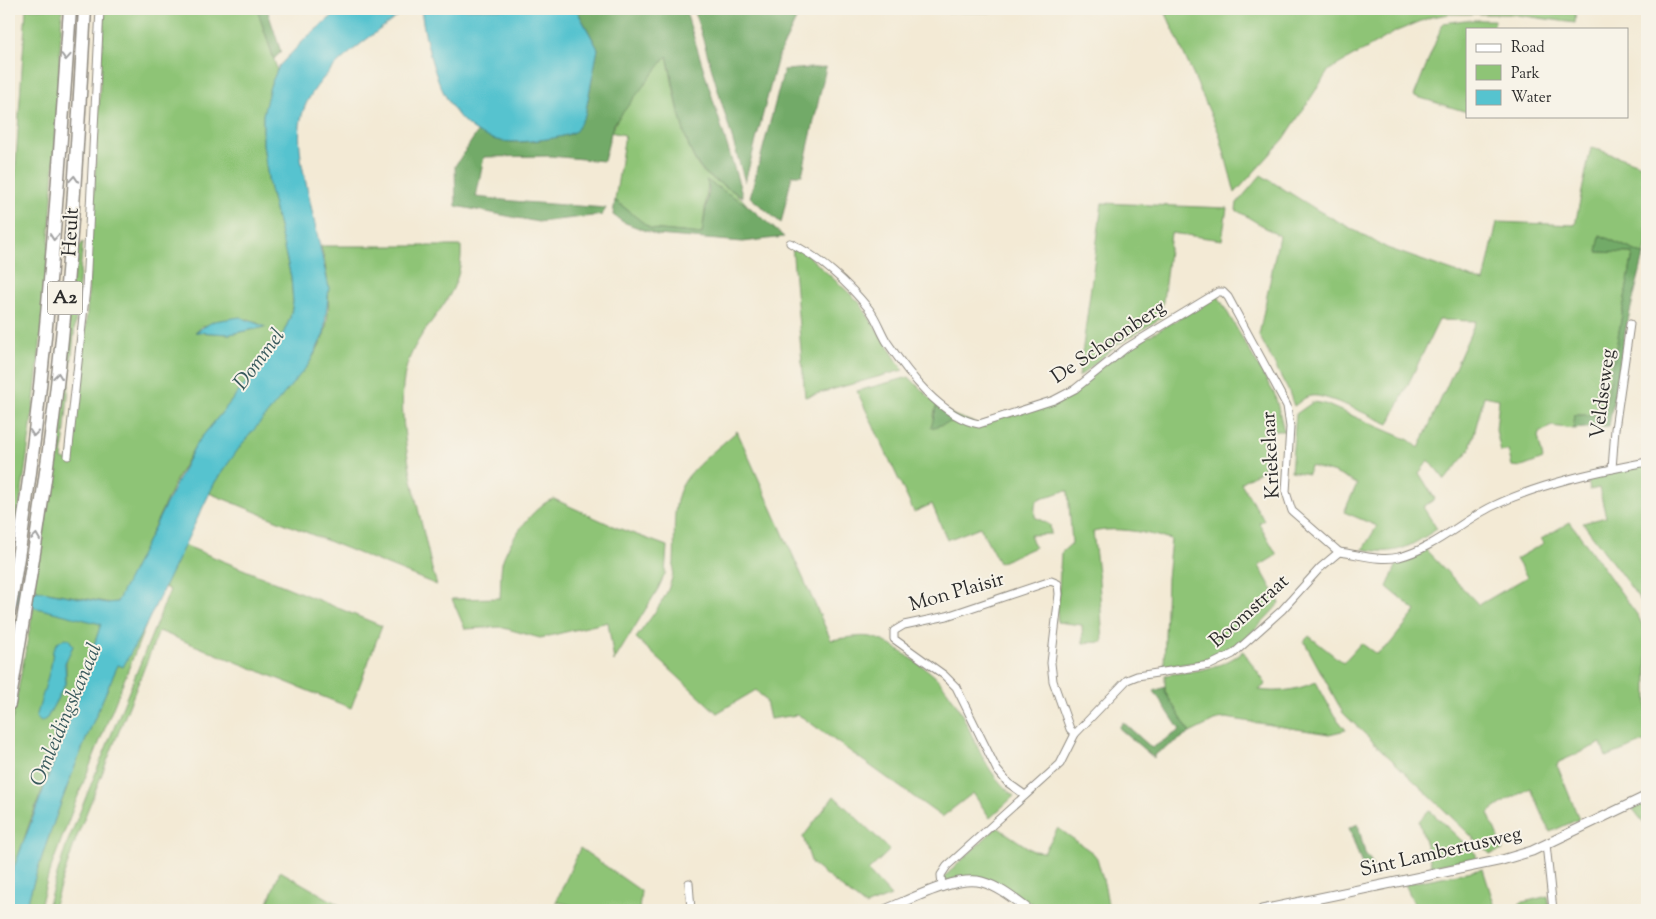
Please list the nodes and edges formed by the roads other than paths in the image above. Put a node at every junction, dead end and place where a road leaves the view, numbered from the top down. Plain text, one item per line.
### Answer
1 (70, 9) edge
2 (85, 9) edge
3 (100, 9) edge
4 (790, 243) dead end
5 (1222, 292) joint
6 (1630, 324) dead end
7 (68, 456) dead end
8 (1647, 462) edge
9 (1612, 469) junction
10 (1338, 552) junction
11 (9, 610) edge
12 (9, 704) edge
13 (1075, 734) junction
14 (1025, 795) junction
15 (1647, 796) edge
16 (1546, 844) junction
17 (689, 882) dead end
18 (942, 887) junction
19 (691, 910) edge
20 (885, 910) edge
21 (1029, 910) edge
22 (1262, 910) edge
23 (1553, 910) edge

1 -> 11 highway, A2
12 -> 2 highway, A2
3 - 7 street, Heult
4 - 5 street, De Schoonberg
5 - 10 street, Kriekelaar
6 - 9 street, Veldseweg
8 - 9 street
9 - 10 street
10 - 13 street, Boomstraat
13 - 14 street, Boomstraat
13 - 14 street, Mon Plaisir
14 - 18 street, Boomstraat
15 - 16 street, Sint Lambertusweg
16 - 22 street, Sint Lambertusweg
16 - 23 street
17 - 19 street
18 - 20 street
18 - 21 street

